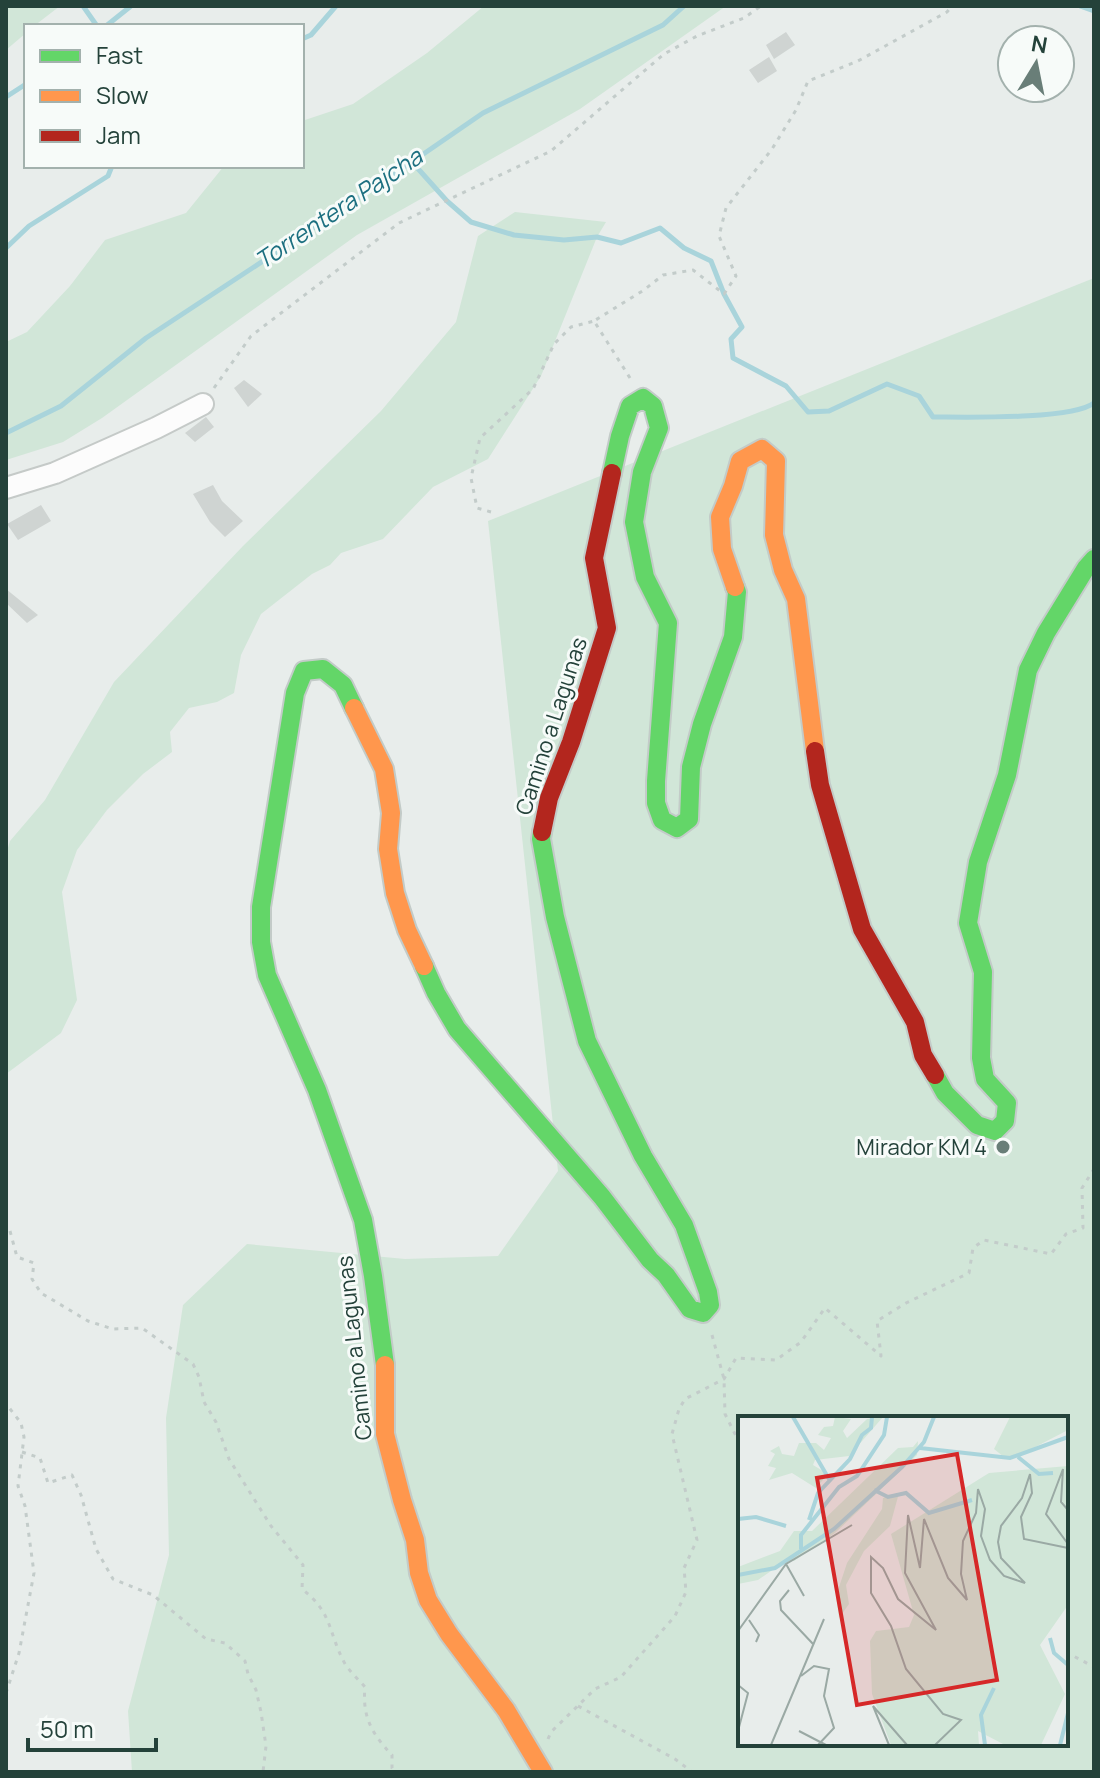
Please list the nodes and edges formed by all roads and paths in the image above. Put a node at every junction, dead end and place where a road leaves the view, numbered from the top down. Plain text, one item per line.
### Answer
1 (761, 6) edge
2 (952, 6) edge
3 (594, 321) junction
4 (643, 398) junction
5 (203, 404) joint
6 (6, 488) edge
7 (491, 512) dead end
8 (1094, 559) edge
9 (1094, 1169) edge
10 (10, 1231) dead end
11 (703, 1313) junction
12 (724, 1379) junction
13 (7, 1405) edge
14 (738, 1440) edge
15 (22, 1452) junction
16 (1068, 1653) edge
17 (1094, 1667) edge
18 (6, 1693) edge
19 (578, 1706) junction
20 (539, 1766) edge
21 (263, 1772) edge
22 (395, 1772) edge
23 (692, 1772) edge

1 - 5 path
2 - 3 path
3 - 4 path
3 - 7 path
4 - 8 street
4 - 11 street, Camino a Lagunas
5 - 6 street
9 - 12 path
10 - 22 path
11 - 12 path
11 - 20 street, Camino a Lagunas
12 - 14 path
12 - 19 path
13 - 15 path
15 - 18 path
15 - 21 path
16 - 17 path
19 - 20 path
19 - 23 path

